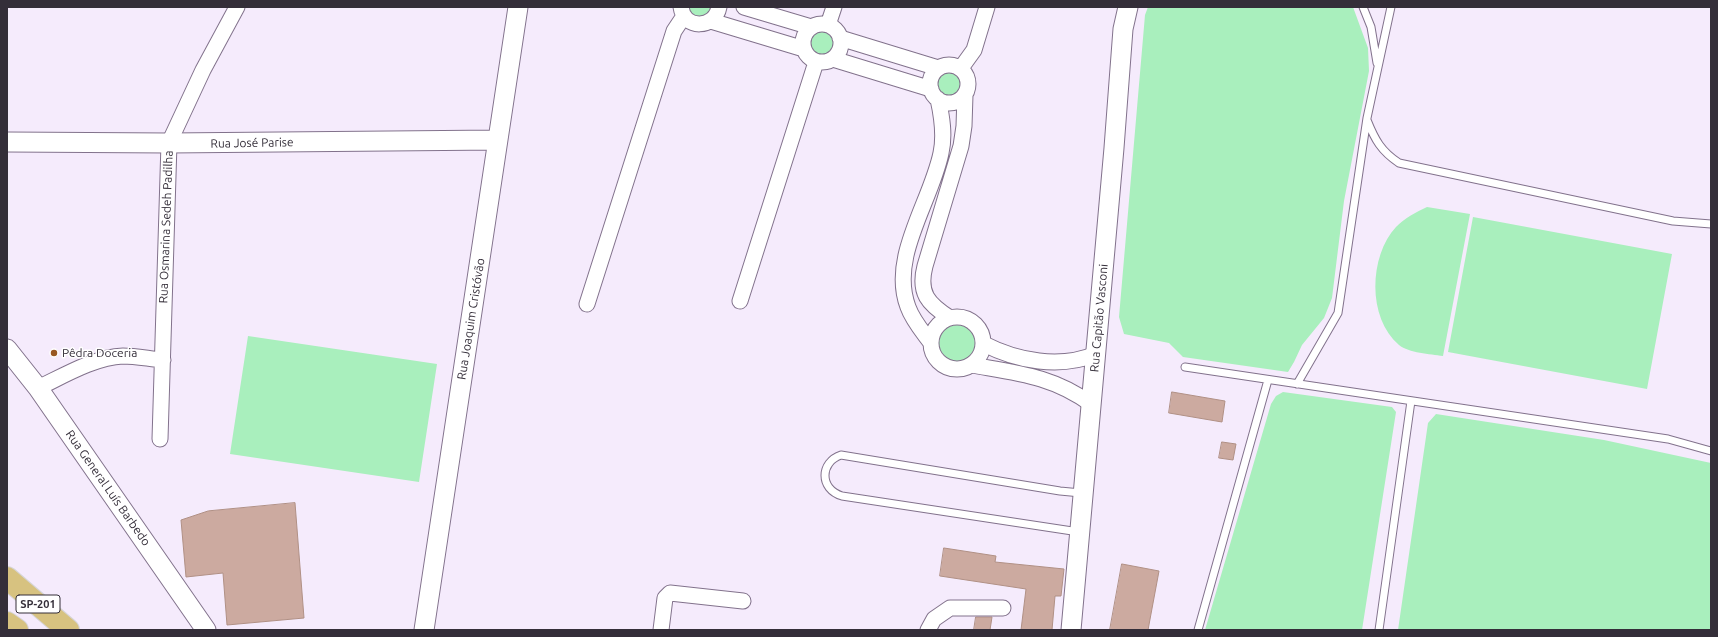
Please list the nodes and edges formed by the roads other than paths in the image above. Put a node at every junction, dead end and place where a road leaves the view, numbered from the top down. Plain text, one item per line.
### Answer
1 (237, 7) edge
2 (518, 7) edge
3 (719, 7) edge
4 (744, 7) edge
5 (834, 7) edge
6 (987, 7) edge
7 (1128, 7) edge
8 (1363, 7) edge
9 (1391, 7) edge
10 (683, 12) edge
11 (711, 21) junction
12 (828, 25) junction
13 (811, 27) junction
14 (840, 38) junction
15 (804, 49) junction
16 (833, 59) junction
17 (816, 62) junction
18 (938, 68) junction
19 (961, 68) junction
20 (1378, 70) junction
21 (934, 94) junction
22 (965, 95) junction
23 (1367, 118) junction
24 (498, 140) junction
25 (7, 142) edge
26 (169, 143) junction
27 (1711, 224) edge
28 (740, 301) dead end
29 (587, 304) dead end
30 (950, 318) junction
31 (931, 343) junction
32 (984, 344) junction
33 (7, 349) edge
34 (1096, 354) junction
35 (1009, 355) junction
36 (163, 360) junction
37 (1053, 363) junction
38 (972, 365) junction
39 (1185, 367) dead end
40 (1006, 371) junction
41 (1048, 380) junction
42 (1268, 380) junction
43 (1297, 384) junction
44 (38, 388) junction
45 (1411, 401) junction
46 (1091, 404) junction
47 (160, 439) dead end
48 (1711, 451) edge
49 (1084, 494) junction
50 (1079, 532) junction
51 (7, 578) edge
52 (743, 601) dead end
53 (1002, 608) dead end
54 (7, 623) edge
55 (17, 630) edge
56 (68, 630) edge
57 (206, 630) edge
58 (424, 630) edge
59 (661, 630) edge
60 (928, 630) edge
61 (1071, 630) edge
62 (1198, 630) edge
63 (1379, 630) edge

1 - 26 street, Rua Osmarina Sedeh Padilha
2 - 24 street, Rua Joaquim Cristóvão
3 - 11 street
4 - 13 street
5 - 12 street
6 - 19 street
7 - 34 street, Rua Capitão Vasconi
8 - 20 lane
9 - 20 lane
10 - 11 street
10 - 29 street
11 - 15 street
12 - 13 street
12 - 14 street
13 - 15 street
14 - 16 street
14 - 18 street
15 - 17 street
16 - 17 street
16 - 21 street
17 - 28 street
18 - 19 street
18 - 21 street
19 - 22 street
20 - 23 lane
21 - 22 street
21 - 31 street
22 - 30 street
23 - 27 lane
23 - 43 lane
24 - 26 street, Rua José Parise
24 - 58 street, Rua Joaquim Cristóvão
25 - 26 street, Rua José Parise
26 - 36 street, Rua Osmarina Sedeh Padilha
30 - 31 street
30 - 32 street
31 - 38 street
32 - 35 street
32 - 38 street
33 - 44 street, Rua General Luís Barbedo
34 - 37 street
34 - 46 street, Rua Capitão Vasconi
35 - 37 street
35 - 40 street
36 - 44 street
36 - 47 street, Rua Osmarina Sedeh Padilha
37 - 41 street
38 - 40 street
39 - 42 lane
40 - 41 street
41 - 46 street
42 - 43 lane
42 - 62 lane
43 - 45 lane
44 - 57 street, Rua General Luís Barbedo
45 - 48 lane
45 - 63 lane
46 - 49 street, Rua Capitão Vasconi
49 - 50 street, Rua Capitão Vasconi
49 - 50 lane
50 - 61 street, Rua Capitão Vasconi
51 - 56 main road, SP-201
52 - 59 street
53 - 60 street
54 - 55 main road, SP-201

